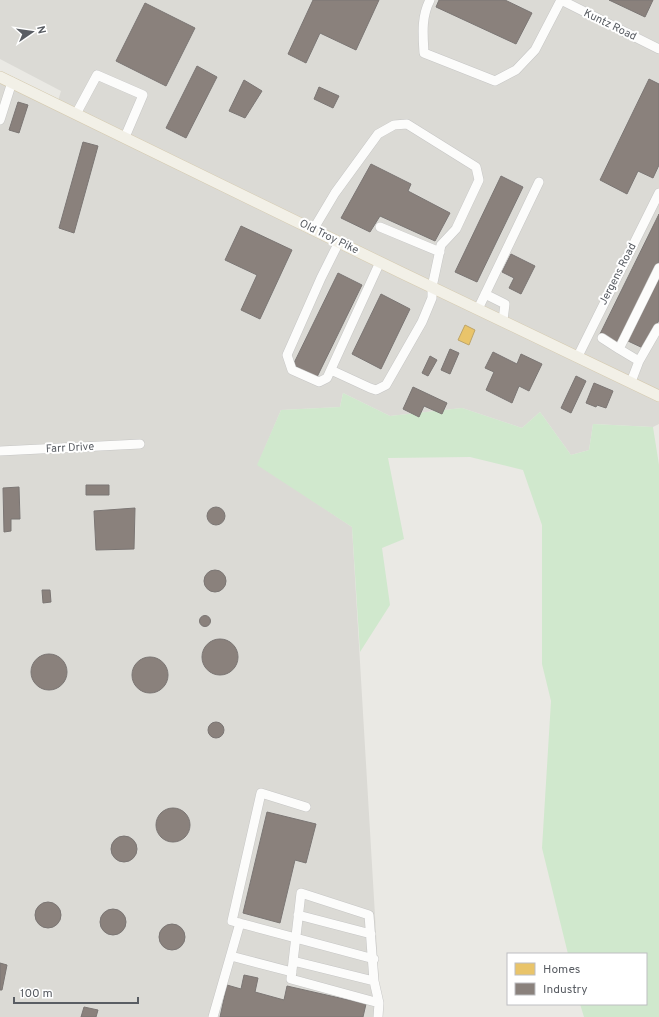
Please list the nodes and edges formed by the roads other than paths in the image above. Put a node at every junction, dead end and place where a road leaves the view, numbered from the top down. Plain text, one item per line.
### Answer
1 (430, 0) edge
2 (561, 0) edge
3 (659, 49) edge
4 (0, 77) edge
5 (12, 82) junction
6 (2, 109) edge
7 (76, 114) junction
8 (0, 120) edge
9 (125, 138) junction
10 (539, 182) dead end
11 (659, 193) edge
12 (380, 227) dead end
13 (313, 230) junction
14 (339, 242) junction
15 (440, 252) junction
16 (380, 262) junction
17 (659, 268) edge
18 (432, 287) junction
19 (485, 294) junction
20 (478, 309) junction
21 (503, 320) junction
22 (659, 328) edge
23 (602, 338) dead end
24 (619, 349) junction
25 (578, 356) junction
26 (639, 361) junction
27 (331, 370) junction
28 (631, 382) junction
29 (659, 396) edge
30 (140, 444) dead end
31 (0, 451) edge
32 (306, 807) dead end
33 (298, 915) junction
34 (240, 923) junction
35 (371, 934) junction
36 (296, 938) junction
37 (230, 956) junction
38 (374, 960) junction
39 (293, 961) junction
40 (292, 972) junction
41 (374, 981) junction
42 (378, 1003) junction
43 (213, 1017) edge
44 (378, 1017) edge

1 - 2 street
2 - 3 street, Kuntz Road
4 - 5 main road, Old Troy Pike
5 - 6 street
5 - 7 main road, Old Troy Pike
6 - 8 street
7 - 9 main road, Old Troy Pike
7 - 9 street
9 - 13 main road, Old Troy Pike
10 - 19 street
11 - 25 street, Jergens Road
12 - 15 street
13 - 14 main road, Old Troy Pike
13 - 15 street
14 - 16 main road, Old Troy Pike
14 - 27 street
15 - 18 street
16 - 18 main road, Old Troy Pike
16 - 27 street
17 - 24 street
18 - 20 main road, Old Troy Pike
18 - 27 street
19 - 20 street
19 - 21 street
20 - 21 main road, Old Troy Pike
21 - 25 main road, Old Troy Pike
22 - 26 street
23 - 24 street
24 - 26 street
25 - 28 main road, Old Troy Pike
26 - 28 street
28 - 29 main road, Old Troy Pike
30 - 31 street, Farr Drive
32 - 34 street
33 - 35 street
33 - 35 street
33 - 36 street
34 - 36 street
34 - 37 street
35 - 38 street
36 - 38 street
36 - 39 street
37 - 40 street
37 - 43 street
38 - 41 street
39 - 40 street
39 - 41 street
40 - 42 street
41 - 42 street
42 - 44 street

